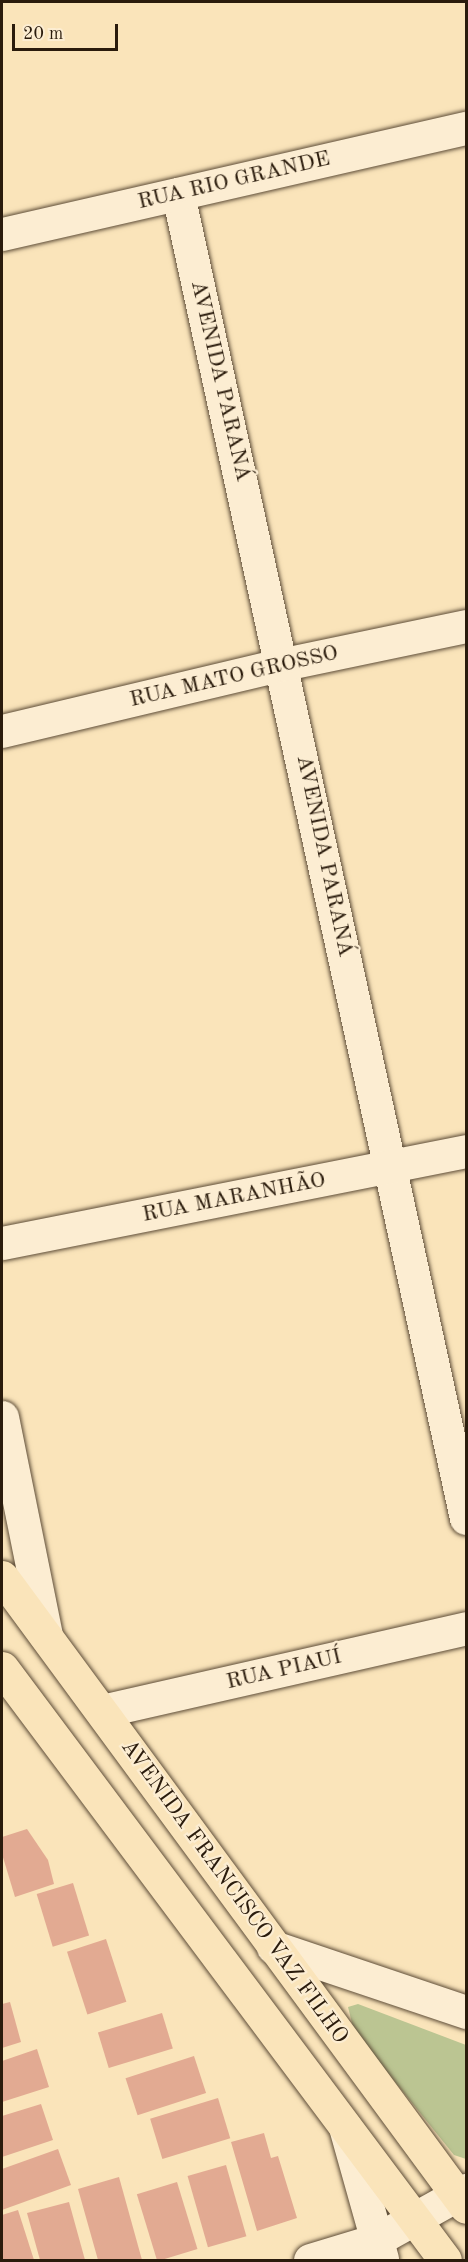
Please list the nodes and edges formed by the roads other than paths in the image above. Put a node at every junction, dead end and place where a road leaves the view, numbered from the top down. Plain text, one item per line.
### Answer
1 (466, 128) edge
2 (178, 194) junction
3 (2, 234) edge
4 (466, 627) edge
5 (284, 664) junction
6 (2, 731) edge
7 (466, 1151) edge
8 (389, 1168) junction
9 (2, 1243) edge
10 (2, 1417) edge
11 (466, 1518) edge
12 (2, 1577) edge
13 (466, 1628) edge
14 (46, 1636) junction
15 (2, 1668) edge
16 (102, 1711) junction
17 (273, 1947) junction
18 (466, 2012) edge
19 (343, 2122) junction
20 (463, 2197) edge
21 (415, 2218) junction
22 (380, 2250) edge
23 (326, 2259) edge
24 (445, 2260) edge

1 - 2 street, RUA RIO GRANDE
2 - 3 street, RUA RIO GRANDE
2 - 5 street, AVENIDA PARANÁ
4 - 5 street, RUA MATO GROSSO
5 - 6 street, RUA MATO GROSSO
5 - 8 street, AVENIDA PARANÁ
7 - 8 street, RUA MARANHÃO
8 - 9 street, RUA MARANHÃO
8 - 11 street, AVENIDA PARANÁ
10 - 14 street
12 - 14 main road, AVENIDA FRANCISCO VAZ FILHO
13 - 16 street, RUA PIAUÍ
14 - 16 main road, AVENIDA FRANCISCO VAZ FILHO
15 - 19 main road
16 - 17 main road, AVENIDA FRANCISCO VAZ FILHO
17 - 18 street
17 - 20 main road, AVENIDA FRANCISCO VAZ FILHO
19 - 21 main road
19 - 22 street
20 - 21 street
21 - 22 street
21 - 24 main road
22 - 23 street

